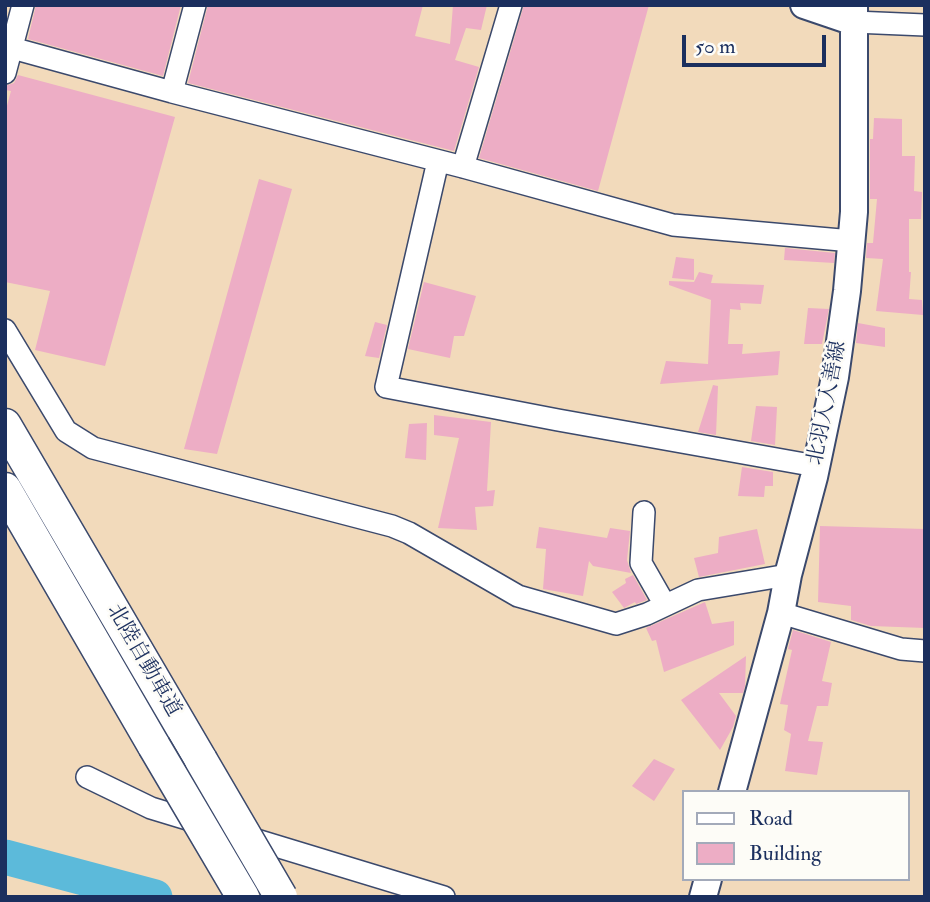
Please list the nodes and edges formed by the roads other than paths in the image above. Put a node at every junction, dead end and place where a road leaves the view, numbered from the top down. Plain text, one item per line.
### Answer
1 (23, 5) edge
2 (195, 5) edge
3 (511, 5) edge
4 (804, 5) edge
5 (854, 14) edge
6 (925, 25) edge
7 (12, 48) junction
8 (5, 73) edge
9 (172, 92) junction
10 (438, 161) junction
11 (463, 167) junction
12 (852, 241) junction
13 (5, 330) edge
14 (5, 425) edge
15 (816, 466) junction
16 (5, 489) edge
17 (644, 512) dead end
18 (789, 575) junction
19 (665, 605) junction
20 (781, 613) junction
21 (925, 651) edge
22 (87, 777) dead end
23 (733, 790) edge
24 (243, 897) edge
25 (281, 897) edge
26 (444, 897) edge

1 - 7 street
2 - 9 street
3 - 11 street
4 - 5 main road
5 - 6 street
5 - 12 main road, 北羽入入善線
7 - 8 street
7 - 9 street
9 - 10 street
10 - 11 street
10 - 15 street
11 - 12 street
12 - 15 main road, 北羽入入善線
13 - 19 street
14 - 25 highway, 北陸自動車道, bridge
15 - 18 main road, 北羽入入善線
16 - 24 highway, 北陸自動車道, bridge
17 - 19 street
18 - 19 street
18 - 20 main road, 北羽入入善線
20 - 21 street
20 - 23 main road, 北羽入入善線
22 - 26 street

